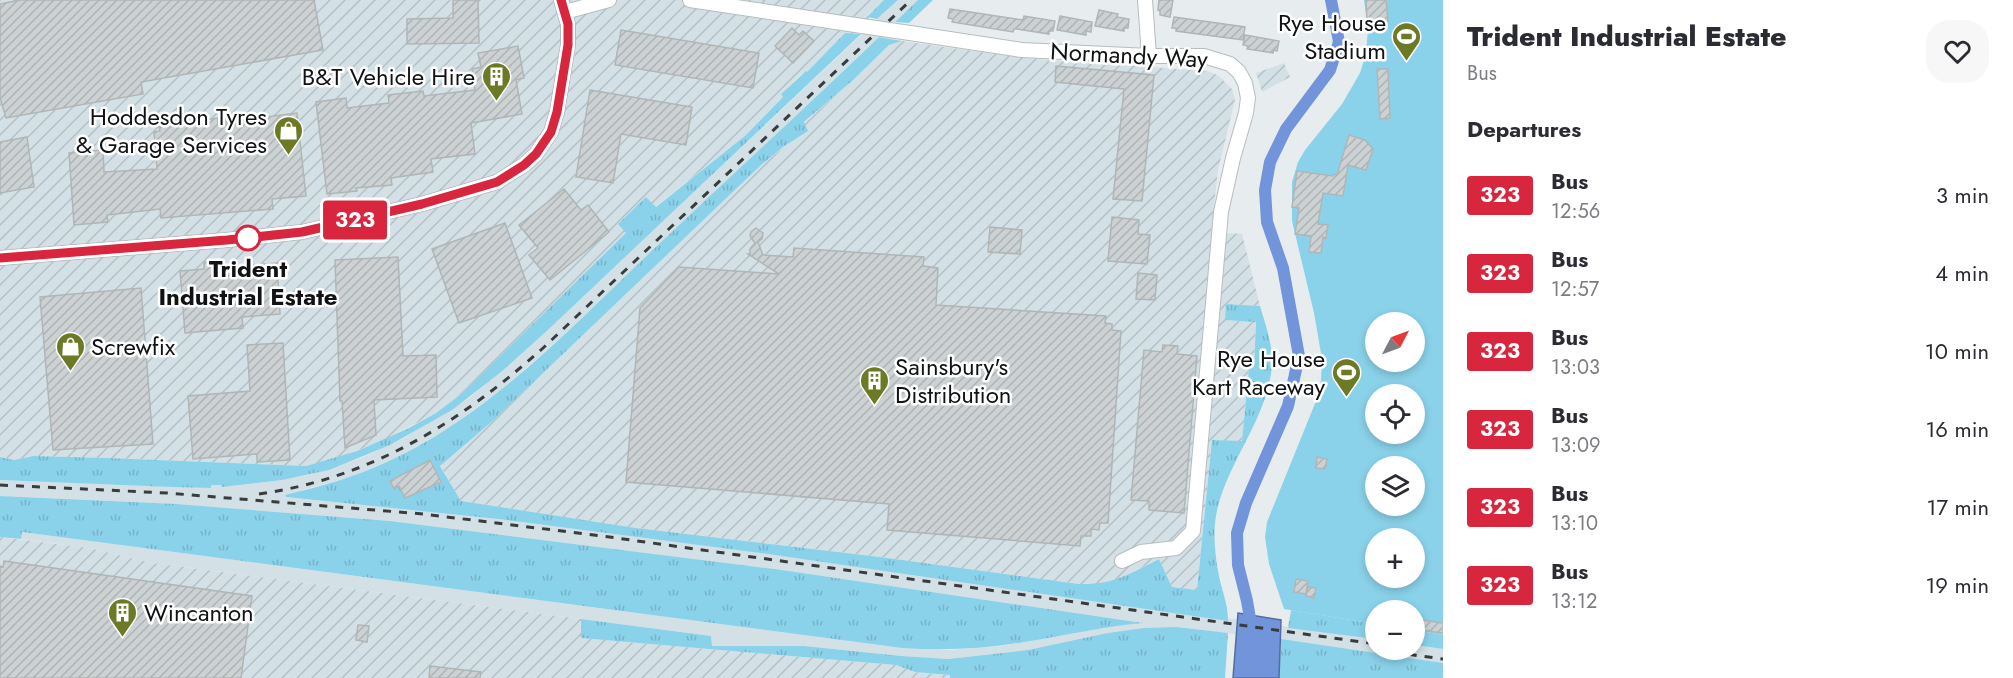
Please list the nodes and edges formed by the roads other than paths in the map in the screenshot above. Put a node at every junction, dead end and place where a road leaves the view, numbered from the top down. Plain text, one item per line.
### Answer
1 (609, 0) edge
2 (690, 0) edge
3 (1145, 0) edge
4 (563, 6) edge
5 (1149, 56) junction
6 (0, 258) edge
7 (1122, 561) dead end

1 - 4 street
2 - 5 street, Normandy Way, bridge
3 - 5 street
4 - 6 street
5 - 7 street, Normandy Way

